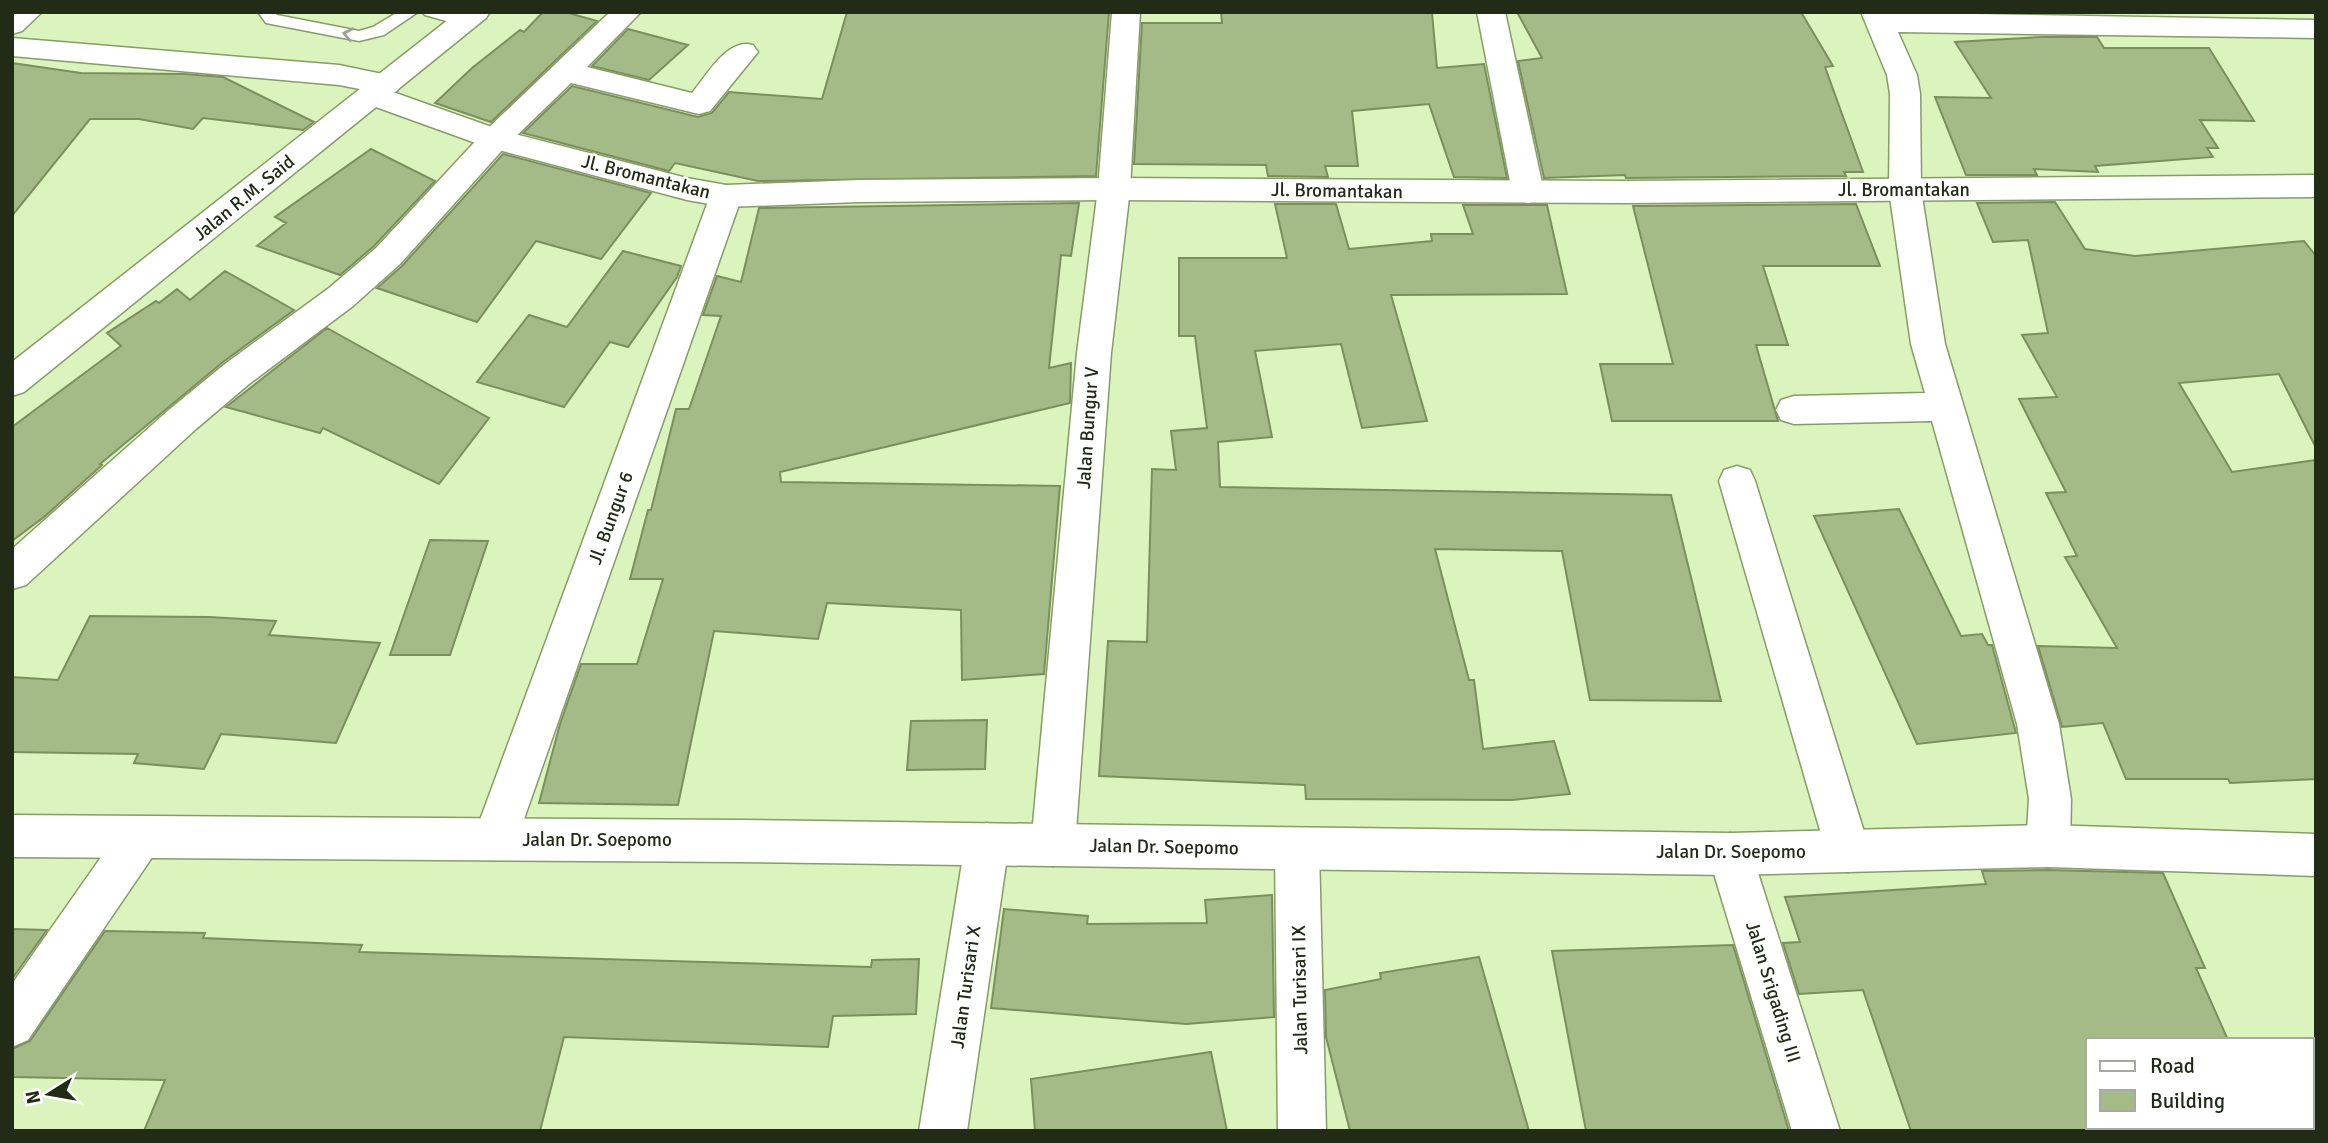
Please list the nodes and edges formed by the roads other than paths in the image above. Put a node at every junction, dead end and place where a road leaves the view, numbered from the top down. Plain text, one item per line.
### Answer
1 (28, 12) edge
2 (266, 12) edge
3 (410, 12) edge
4 (430, 12) edge
5 (1126, 12) edge
6 (1491, 12) edge
7 (611, 15) edge
8 (470, 17) edge
9 (1877, 18) edge
10 (12, 25) edge
11 (2316, 29) edge
12 (12, 47) edge
13 (743, 52) dead end
14 (563, 72) junction
15 (380, 89) junction
16 (495, 139) junction
17 (2316, 186) edge
18 (1114, 189) junction
19 (1905, 190) junction
20 (1528, 192) junction
21 (726, 196) junction
22 (12, 382) edge
23 (1946, 407) junction
24 (1794, 410) dead end
25 (1737, 481) dead end
26 (12, 573) edge
27 (12, 836) edge
28 (140, 838) junction
29 (495, 839) junction
30 (987, 844) junction
31 (1053, 845) junction
32 (2048, 846) junction
33 (1297, 850) junction
34 (1848, 851) junction
35 (1730, 854) junction
36 (2316, 856) edge
37 (16, 1012) edge
38 (943, 1131) edge
39 (1302, 1131) edge
40 (1816, 1131) edge

1 - 10 street
3 -> 2 lane
4 - 8 lane
5 - 18 street, Jalan Bungur V
6 - 20 street
7 - 14 street
8 - 15 street, Jalan R.M. Said
9 - 11 street
9 - 19 street
12 - 15 street, Jl. Bromantakan
13 - 14 street
14 - 16 street
15 - 16 street, Jl. Bromantakan
15 - 22 street, Jalan R.M. Said
16 - 21 street, Jl. Bromantakan
16 - 26 street
17 - 19 street, Jl. Bromantakan
18 - 20 street, Jl. Bromantakan
18 - 21 street, Jl. Bromantakan
18 - 31 street, Jalan Bungur V
19 - 20 street, Jl. Bromantakan
19 - 23 street
21 - 29 street, Jl. Bungur 6
23 - 24 street
23 - 32 street
25 - 34 street
27 - 28 street, Jalan Dr. Soepomo
28 - 29 street, Jalan Dr. Soepomo
28 - 37 street
29 - 30 street, Jalan Dr. Soepomo
30 - 31 street, Jalan Dr. Soepomo
30 - 38 street, Jalan Turisari X
31 - 33 street, Jalan Dr. Soepomo
32 - 34 street, Jalan Dr. Soepomo
32 - 36 street, Jalan Dr. Soepomo
33 - 35 street, Jalan Dr. Soepomo
33 - 39 street, Jalan Turisari IX
34 - 35 street, Jalan Dr. Soepomo
35 - 40 street, Jalan Srigading III

